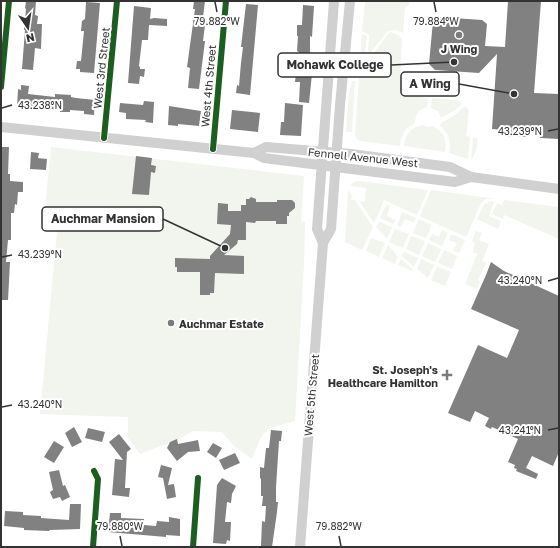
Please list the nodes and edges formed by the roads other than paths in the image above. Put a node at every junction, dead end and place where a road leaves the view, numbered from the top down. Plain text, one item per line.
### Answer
1 (9, 1) edge
2 (118, 1) edge
3 (226, 1) edge
4 (334, 1) edge
5 (350, 1) edge
6 (1, 87) edge
7 (1, 127) edge
8 (104, 138) junction
9 (213, 149) junction
10 (323, 151) junction
11 (254, 153) junction
12 (336, 153) junction
13 (322, 165) junction
14 (336, 167) junction
15 (471, 177) junction
16 (559, 189) edge
17 (324, 243) junction
18 (94, 471) dead end
19 (198, 478) dead end
20 (93, 547) edge
21 (193, 547) edge
22 (300, 547) edge

1 - 6 street
2 - 8 street, West 3rd Street
3 - 9 street, West 4th Street
4 - 10 main road, West 5th Street
5 - 12 main road, West 5th Street
7 - 8 main road, Fennell Avenue West
8 - 9 main road, Fennell Avenue West
9 - 11 main road, Fennell Avenue West
10 - 11 main road, Fennell Avenue West
10 - 12 main road, Fennell Avenue West
10 - 13 main road, West 5th Street
11 - 13 main road, Fennell Avenue West
12 - 14 main road, West 5th Street
12 - 15 main road, Fennell Avenue West
13 - 14 main road, Fennell Avenue West
13 - 17 main road, West 5th Street
14 - 15 main road, Fennell Avenue West
14 - 17 main road, West 5th Street
15 - 16 main road, Fennell Avenue West
17 - 22 main road, West 5th Street
18 - 20 street
19 - 21 street

